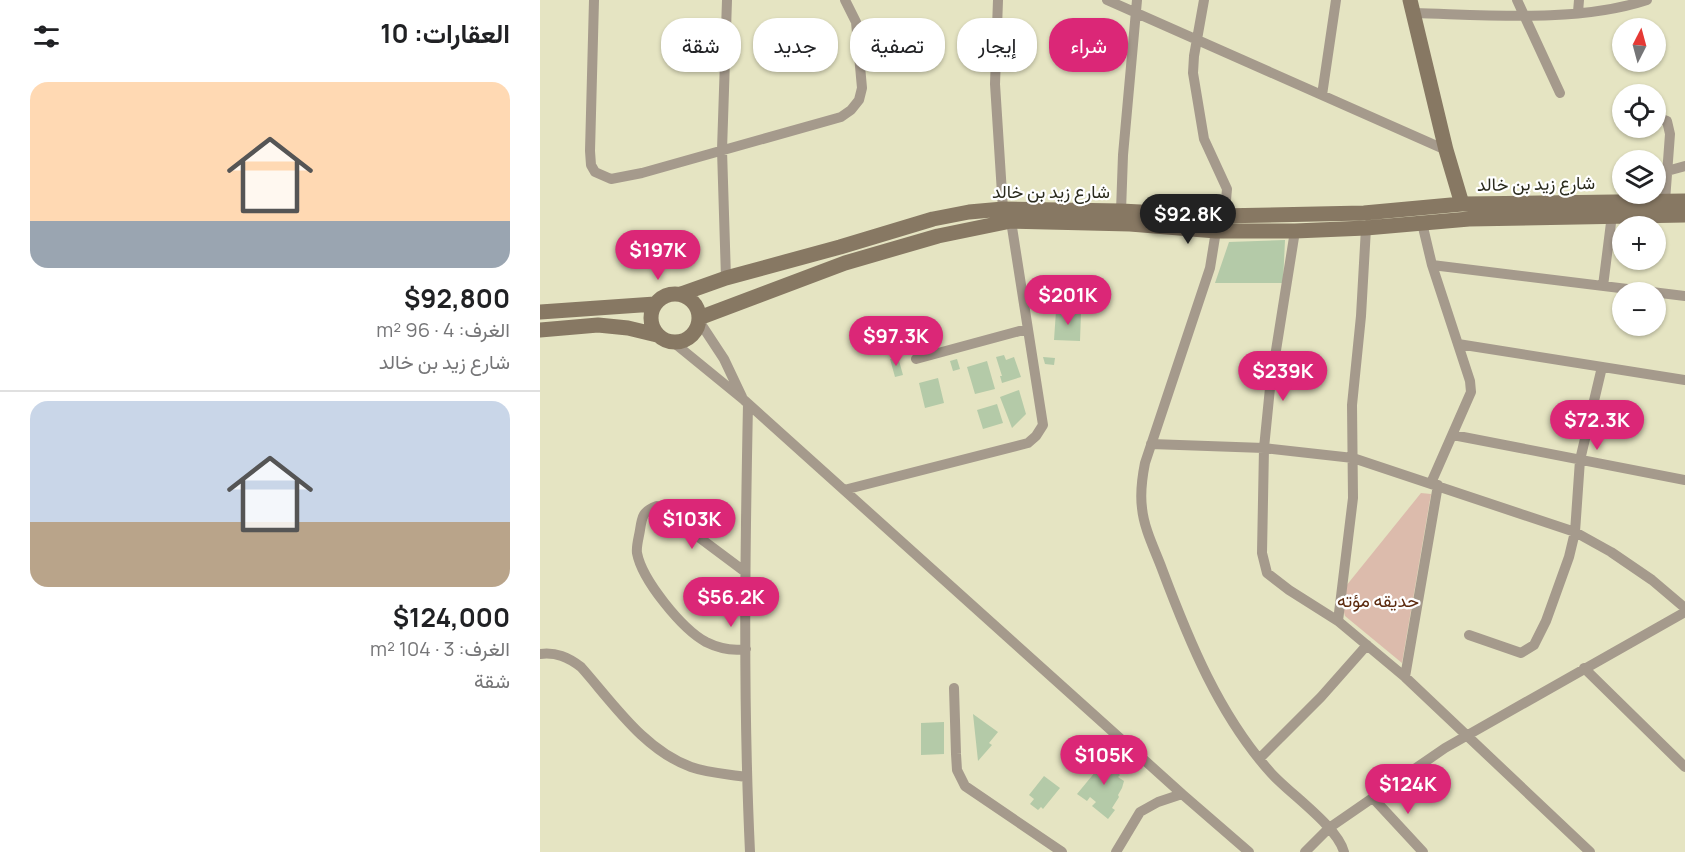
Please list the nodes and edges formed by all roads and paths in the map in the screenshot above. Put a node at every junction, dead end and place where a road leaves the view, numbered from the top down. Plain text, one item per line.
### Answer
1 (594, 0) edge
2 (728, 0) edge
3 (845, 0) edge
4 (998, 0) edge
5 (1107, 0) edge
6 (1137, 0) edge
7 (1204, 0) edge
8 (1336, 0) edge
9 (1517, 0) edge
10 (1579, 0) edge
11 (1647, 0) edge
12 (1413, 6) edge
13 (1578, 12) junction
14 (1137, 14) junction
15 (1524, 16) junction
16 (1197, 40) junction
17 (1560, 93) dead end
18 (1322, 95) junction
19 (1666, 121) edge
20 (722, 150) junction
21 (1446, 150) junction
22 (1685, 165) edge
23 (1667, 171) junction
24 (1666, 186) edge
25 (1666, 201) edge
26 (1685, 201) edge
27 (1612, 202) edge
28 (1462, 204) junction
29 (1121, 211) junction
30 (1007, 215) junction
31 (1612, 215) junction
32 (1685, 215) edge
33 (1422, 222) junction
34 (1217, 224) junction
35 (1366, 228) junction
36 (1295, 231) junction
37 (1432, 265) junction
38 (726, 278) junction
39 (1603, 286) junction
40 (681, 294) junction
41 (1685, 296) edge
42 (655, 304) junction
43 (540, 312) edge
44 (699, 320) junction
45 (1027, 329) junction
46 (540, 330) edge
47 (657, 334) junction
48 (673, 342) junction
49 (1458, 344) junction
50 (916, 360) dead end
51 (1602, 367) junction
52 (1685, 380) edge
53 (746, 402) junction
54 (1454, 435) junction
55 (1151, 444) junction
56 (1264, 448) junction
57 (1353, 458) junction
58 (1580, 460) junction
59 (1685, 480) edge
60 (1434, 484) junction
61 (844, 490) junction
62 (1575, 532) junction
63 (744, 571) junction
64 (1685, 610) edge
65 (1338, 621) junction
66 (1469, 635) dead end
67 (1367, 645) junction
68 (746, 649) junction
69 (540, 654) edge
70 (1584, 668) junction
71 (1405, 677) junction
72 (954, 688) dead end
73 (1467, 736) junction
74 (1259, 759) junction
75 (1685, 767) edge
76 (746, 777) junction
77 (1182, 794) junction
78 (1373, 798) junction
79 (1329, 828) junction
80 (750, 852) edge
81 (1062, 852) edge
82 (1116, 852) edge
83 (1249, 852) edge
84 (1305, 852) edge
85 (1344, 852) edge
86 (1423, 852) edge
87 (1590, 852) edge

1 - 20 street
2 - 20 street
3 - 20 street
4 - 30 street
5 - 14 street
6 - 14 street
7 - 16 street
8 - 18 street
9 - 15 street
10 - 13 street
11 - 13 street
12 - 15 street
12 - 21 main road
13 - 15 street
14 - 16 street
14 - 29 street
15 - 17 street
16 - 18 street
16 - 34 street
18 - 21 street
19 - 23 street
20 - 38 street
21 - 28 main road
22 - 23 street
23 - 24 street
25 - 26 main road, شارع زيد بن خالد
27 - 28 main road, شارع زيد بن خالد
28 - 34 main road, شارع زيد بن خالد
29 - 30 main road, شارع زيد بن خالد
29 - 34 main road, شارع زيد بن خالد
30 - 34 main road, شارع زيد بن خالد
30 - 38 main road, شارع زيد بن خالد
30 - 44 main road, شارع زيد بن خالد
30 - 45 street
31 - 32 main road, شارع زيد بن خالد
31 - 33 main road, شارع زيد بن خالد
31 - 39 street
33 - 35 main road, شارع زيد بن خالد
33 - 37 street
34 - 36 main road, شارع زيد بن خالد
34 - 55 street
35 - 36 main road, شارع زيد بن خالد
35 - 57 street
36 - 56 street
37 - 39 street
37 - 49 street
38 - 40 main road, شارع زيد بن خالد
39 - 41 street
40 - 42 main road
40 - 44 main road
42 - 43 main road
42 - 47 main road
44 - 48 main road
44 - 53 street
45 - 50 street
45 - 61 street
46 - 47 main road
47 - 48 main road
48 - 53 street
49 - 51 street
49 - 54 street
51 - 52 street
51 - 58 street
53 - 61 street
53 - 63 street
54 - 58 street
54 - 60 street
55 - 56 street
55 - 74 street
56 - 57 street
56 - 65 street
57 - 60 street
57 - 65 street
58 - 59 street
58 - 62 street
60 - 62 street
60 - 71 street
61 - 77 street
62 - 64 street
62 - 66 street
63 - 68 street
63 - 68 street
64 - 70 street
65 - 67 street
67 - 71 street
67 - 74 street
68 - 76 street
69 - 76 street
70 - 73 street
70 - 75 street
71 - 73 street
72 - 81 street
73 - 78 street
73 - 87 street
74 - 79 street
76 - 80 street
77 - 82 street
77 - 83 street
78 - 79 street
78 - 86 street
79 - 84 street
79 - 85 street

